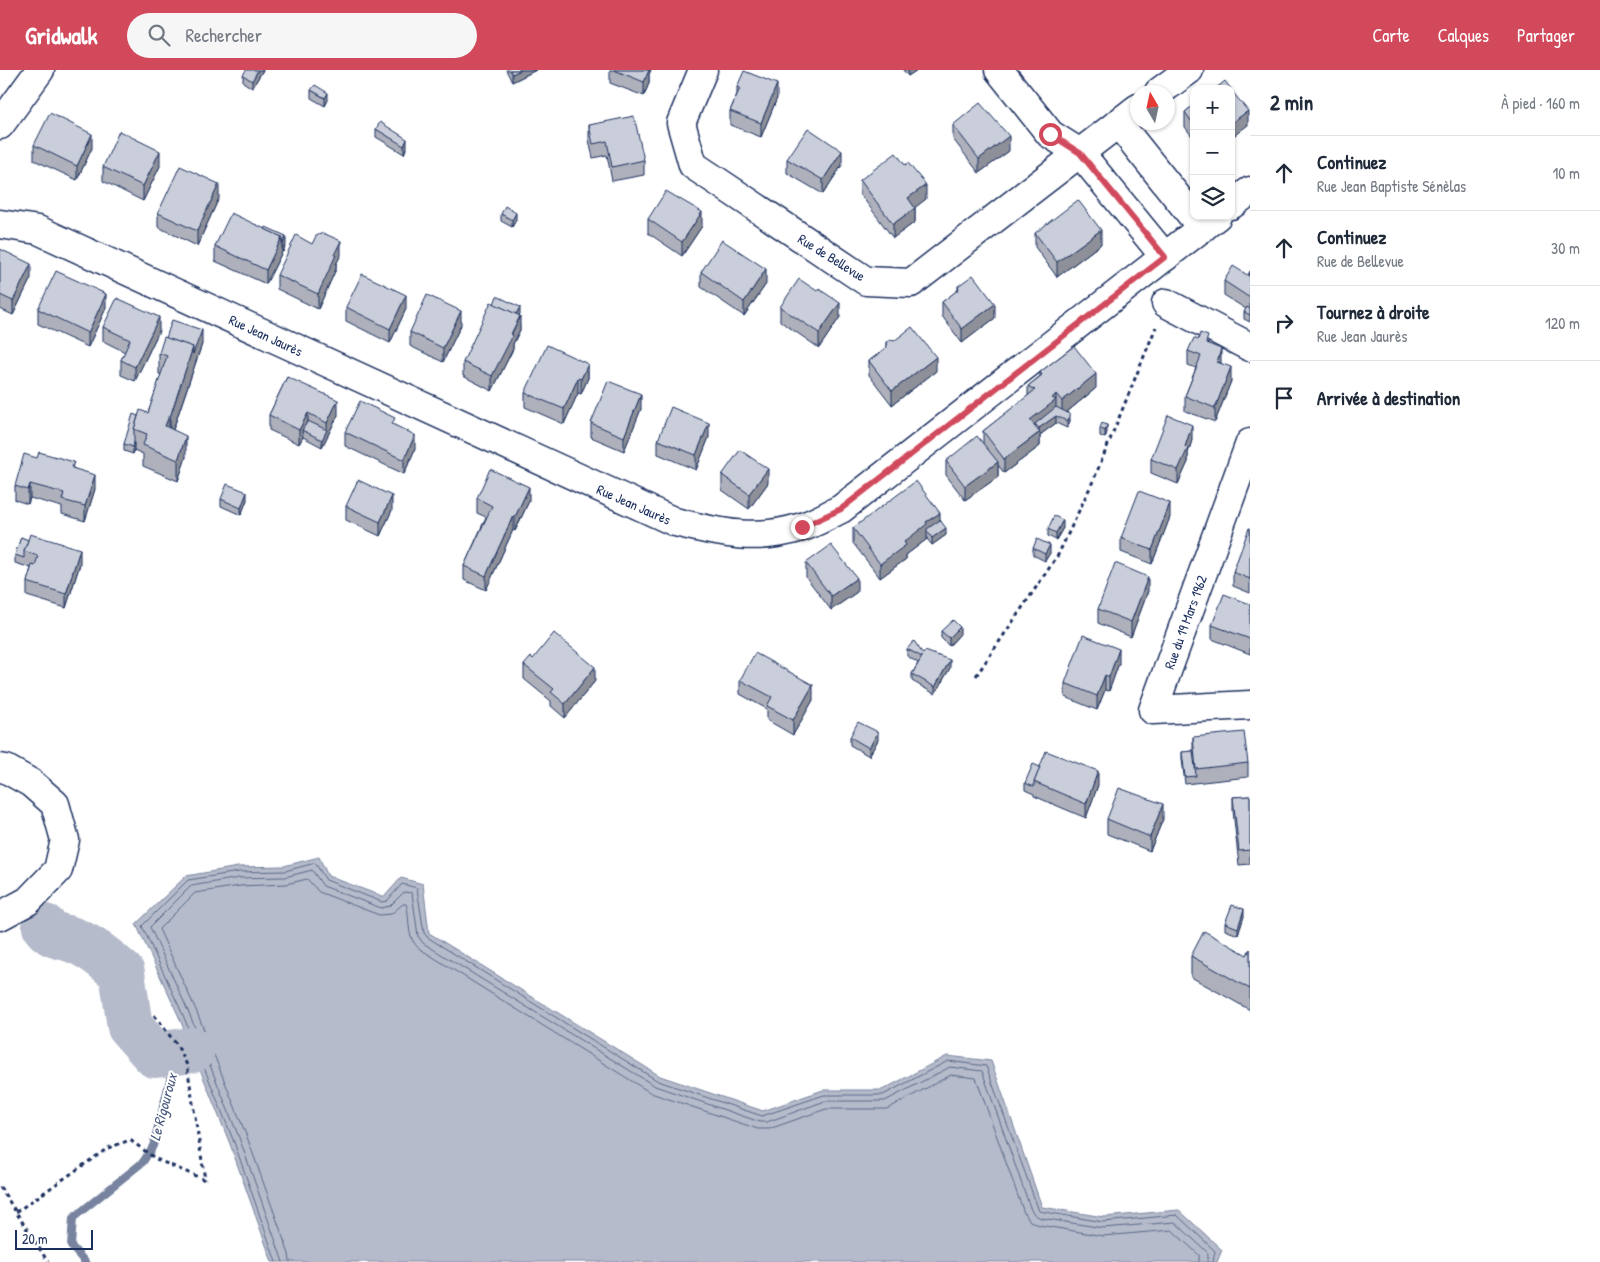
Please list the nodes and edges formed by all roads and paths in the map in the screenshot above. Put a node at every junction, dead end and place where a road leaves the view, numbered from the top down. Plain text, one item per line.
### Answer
1 (40, 70) edge
2 (703, 70) edge
3 (999, 70) edge
4 (1189, 70) edge
5 (1169, 85) edge
6 (1128, 116) edge
7 (0, 125) edge
8 (1080, 153) junction
9 (1250, 191) edge
10 (1235, 202) edge
11 (1210, 222) edge
12 (0, 224) edge
13 (1165, 257) junction
14 (1166, 303) joint
15 (1250, 347) edge
16 (1250, 443) edge
17 (976, 676) dead end
18 (1250, 705) edge
19 (0, 768) edge
20 (0, 916) edge
21 (154, 1015) dead end
22 (0, 1187) edge
23 (16, 1212) junction
24 (48, 1262) edge

1 - 7 street
2 - 8 street, Rue de Bellevue
3 - 8 street
4 - 5 street
6 - 8 street, Rue de Bellevue
6 - 11 street, Rue de Bellevue
8 - 13 street
9 - 10 street
11 - 13 street, Rue Jean Jaurès
12 - 13 street, Rue Jean Jaurès
14 - 15 street
14 - 17 path
16 - 18 street, Rue du 19 Mars 1962
19 - 20 street
21 - 23 path
22 - 23 path
23 - 24 path

